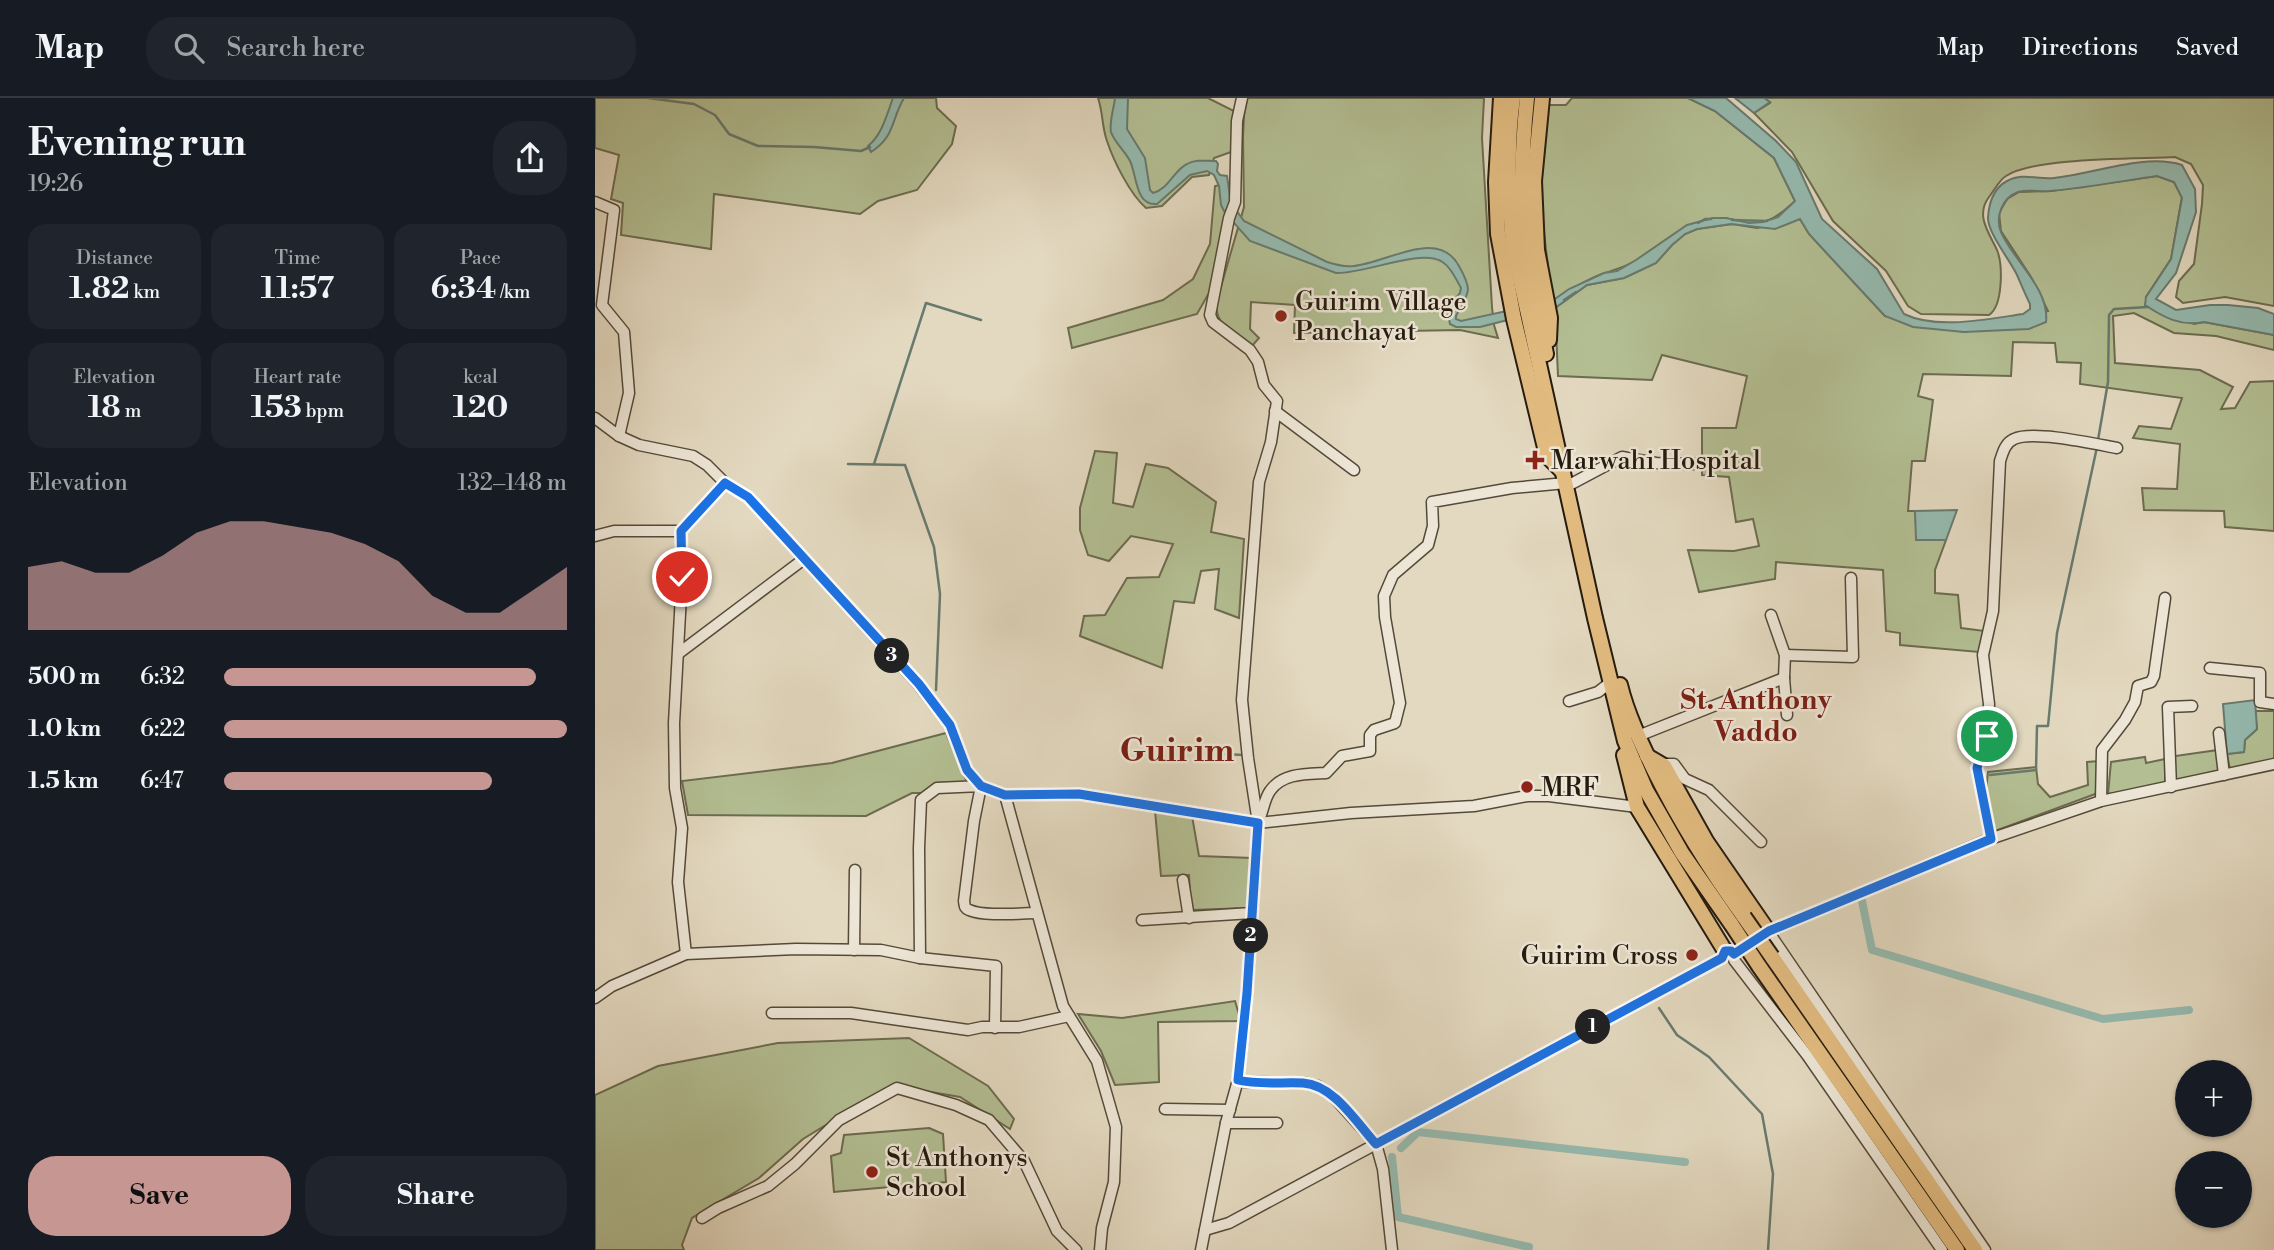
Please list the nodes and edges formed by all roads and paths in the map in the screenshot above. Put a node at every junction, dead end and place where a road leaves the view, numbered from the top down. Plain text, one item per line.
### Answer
1 (1242, 98) edge
2 (1501, 98) edge
3 (1513, 98) edge
4 (1527, 98) edge
5 (1542, 98) edge
6 (595, 202) edge
7 (1547, 360) junction
8 (1275, 411) junction
9 (595, 418) edge
10 (619, 436) junction
11 (2117, 447) dead end
12 (1697, 464) dead end
13 (1354, 470) dead end
14 (1567, 480) junction
15 (725, 483) junction
16 (681, 531) junction
17 (595, 536) edge
18 (804, 559) junction
19 (1851, 578) dead end
20 (2165, 598) dead end
21 (1771, 615) dead end
22 (679, 653) junction
23 (1786, 655) junction
24 (2210, 668) dead end
25 (1784, 678) junction
26 (1611, 682) junction
27 (1569, 701) dead end
28 (2274, 704) edge
29 (2192, 706) dead end
30 (1787, 715) dead end
31 (2219, 733) dead end
32 (1632, 738) junction
33 (1647, 756) junction
34 (1663, 764) junction
35 (2274, 764) edge
36 (2224, 775) junction
37 (981, 786) junction
38 (2171, 786) junction
39 (1005, 795) junction
40 (2101, 801) junction
41 (1637, 807) junction
42 (1258, 823) junction
43 (1991, 839) junction
44 (1761, 842) dead end
45 (855, 870) dead end
46 (1183, 880) dead end
47 (1037, 913) junction
48 (1252, 913) junction
49 (1189, 918) junction
50 (1142, 920) dead end
51 (1738, 921) junction
52 (1769, 931) junction
53 (854, 950) junction
54 (686, 954) junction
55 (1729, 955) junction
56 (920, 958) junction
57 (595, 998) edge
58 (772, 1013) dead end
59 (1069, 1016) junction
60 (995, 1028) junction
61 (1238, 1080) junction
62 (1165, 1109) dead end
63 (1230, 1110) junction
64 (1226, 1123) junction
65 (1277, 1123) dead end
66 (1376, 1144) junction
67 (702, 1218) dead end
68 (1205, 1230) junction
69 (1076, 1250) edge
70 (1100, 1250) edge
71 (1188, 1250) edge
72 (1201, 1250) edge
73 (1392, 1250) edge
74 (1943, 1250) edge
75 (1957, 1250) edge
76 (1975, 1250) edge
77 (1985, 1250) edge

1 - 8 street
2 - 14 highway
3 - 14 highway
4 - 7 highway
5 - 7 highway
6 - 10 street
7 - 14 highway
8 - 13 street
8 - 42 street
9 - 10 street
10 - 15 street
11 - 43 street
12 - 14 street
14 - 26 highway
14 - 32 highway
14 - 42 street
15 - 16 street
15 - 18 street
16 - 17 street
16 - 22 street
18 - 22 street
18 - 37 street
19 - 23 street
20 - 40 street
21 - 23 street
22 - 54 street
23 - 25 street
24 - 28 street
25 - 30 street
25 - 32 street
26 - 27 street
26 - 32 highway
29 - 38 street
31 - 36 street
32 - 33 highway
32 - 41 highway
32 - 51 highway
33 - 34 highway
33 - 51 highway
34 - 44 street
34 - 52 highway
35 - 36 street
36 - 38 street
37 - 39 street
37 - 47 street
37 - 56 street
38 - 40 street
39 - 42 street
39 - 47 street
40 - 43 street
41 - 42 street
41 - 55 highway
42 - 48 street
43 - 52 street
45 - 53 street
46 - 49 street
47 - 59 street
48 - 49 street
48 - 61 street
49 - 50 street
51 - 75 highway, bridge
51 - 76 highway, bridge
52 - 55 street
52 - 77 street
53 - 54 street
53 - 56 street
54 - 57 street
55 - 66 street
55 - 74 street
56 - 60 street
58 - 60 street
59 - 60 street
59 - 70 street
61 - 63 street
61 - 66 street
62 - 63 street
63 - 64 street
64 - 65 street
64 - 68 street
66 - 68 street
66 - 73 street
67 - 69 street
68 - 72 street
71 - 72 street

